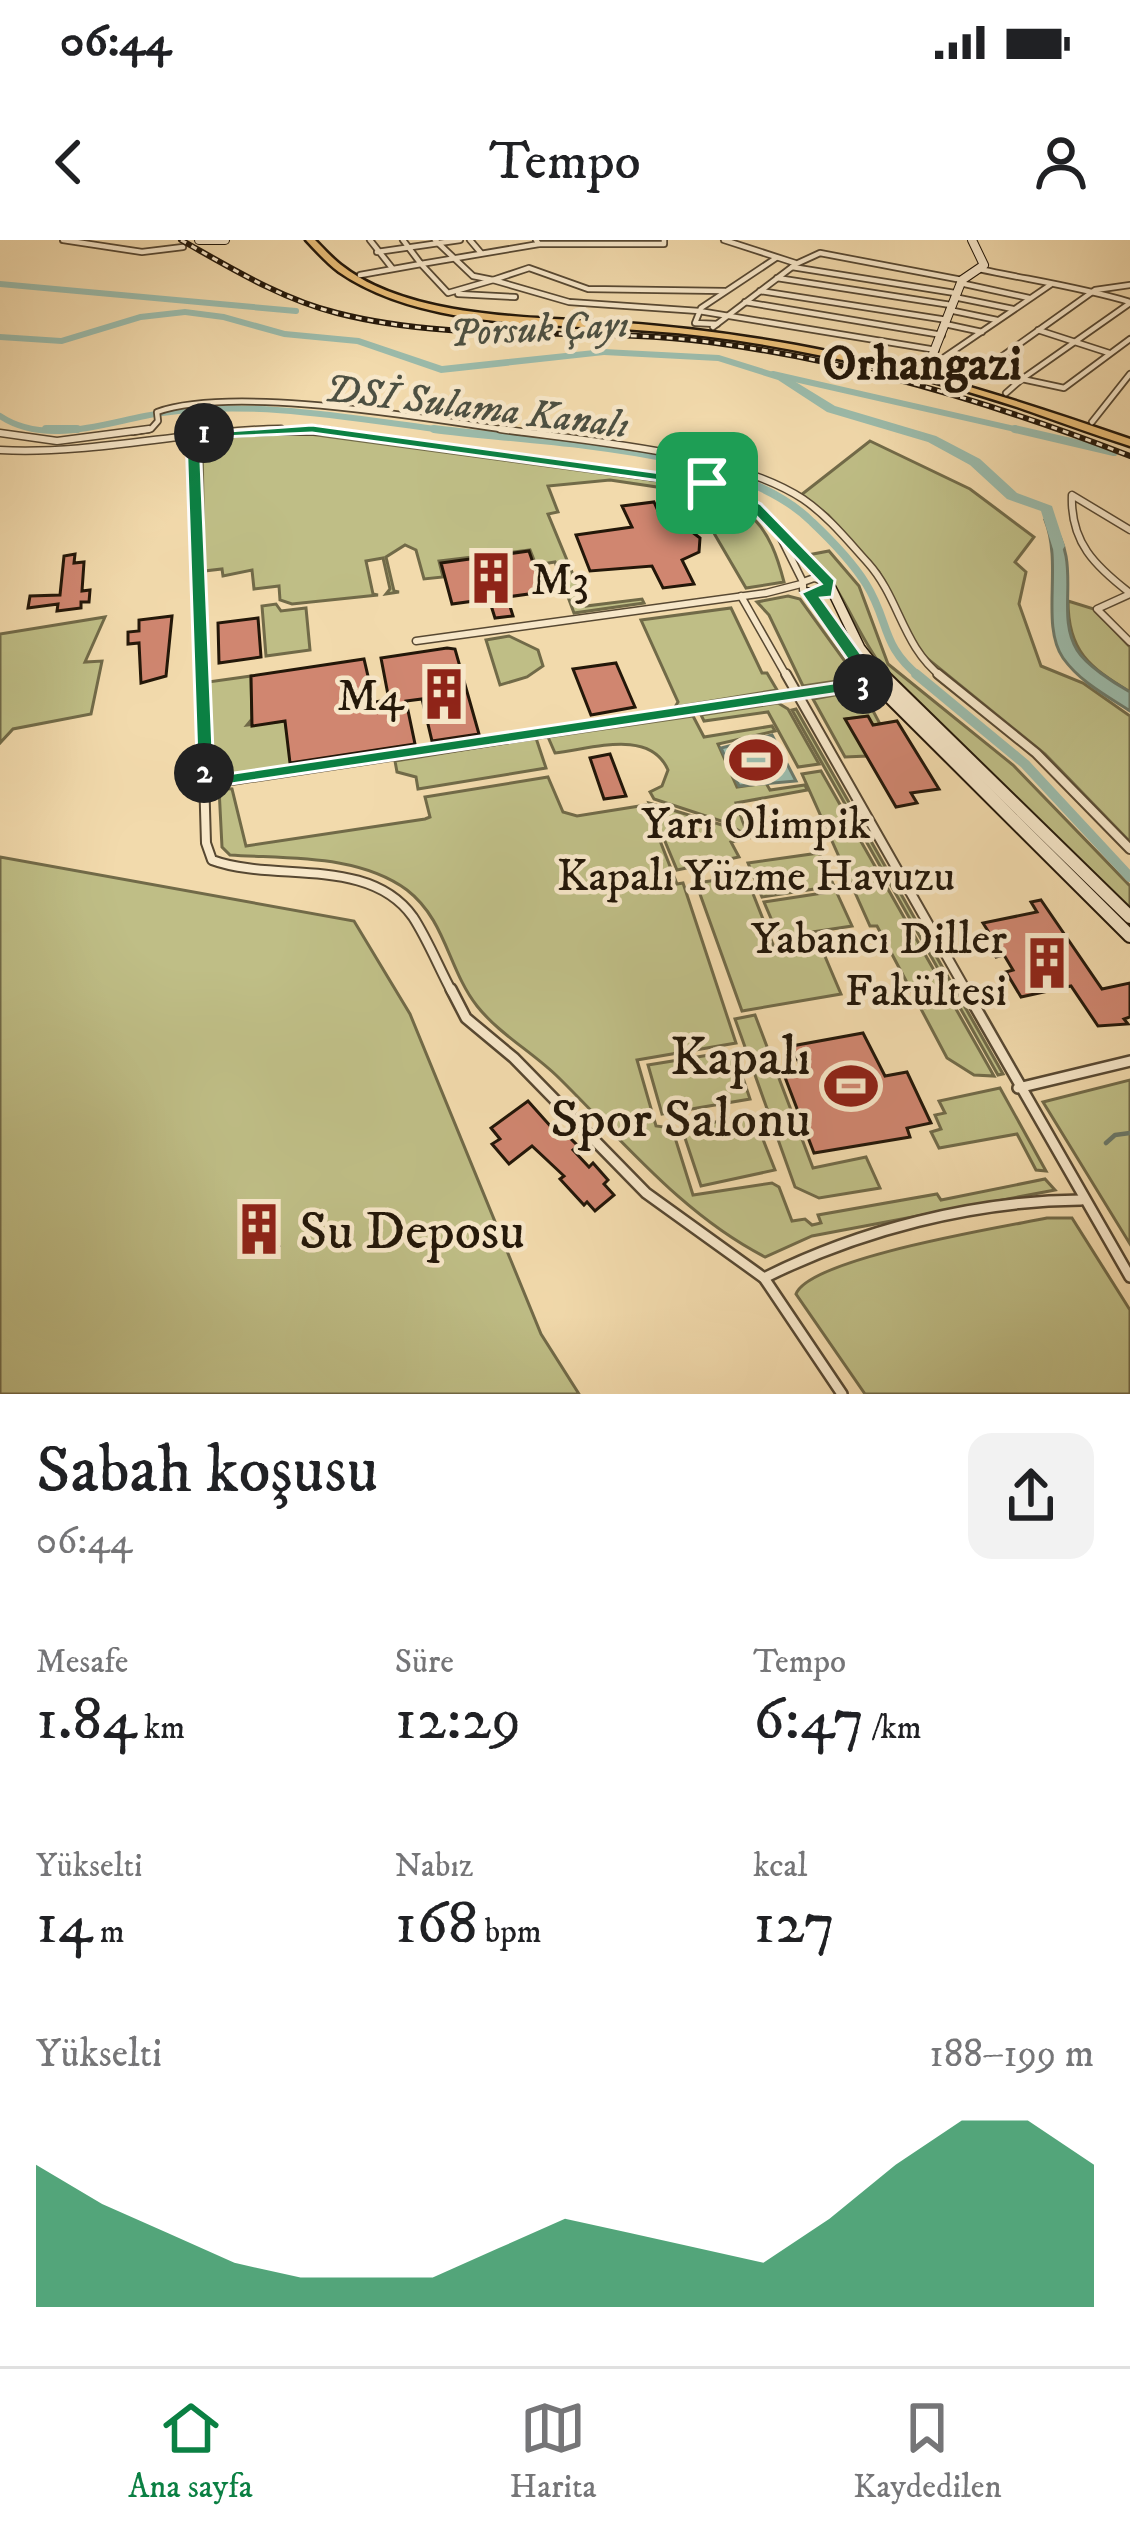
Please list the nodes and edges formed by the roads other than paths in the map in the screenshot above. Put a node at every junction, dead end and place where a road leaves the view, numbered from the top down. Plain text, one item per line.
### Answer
1 (63, 240) edge
2 (199, 240) edge
3 (225, 240) edge
4 (310, 240) edge
5 (321, 240) edge
6 (370, 240) edge
7 (403, 240) edge
8 (460, 240) edge
9 (470, 240) edge
10 (504, 240) edge
11 (664, 240) edge
12 (724, 240) edge
13 (972, 240) edge
14 (595, 241) edge
15 (436, 242) edge
16 (538, 242) edge
17 (183, 247) dead end
18 (408, 248) junction
19 (512, 249) junction
20 (377, 252) junction
21 (482, 254) junction
22 (776, 258) junction
23 (452, 259) junction
24 (421, 264) junction
25 (794, 266) junction
26 (393, 269) junction
27 (977, 269) junction
28 (908, 272) junction
29 (360, 275) junction
30 (777, 278) junction
31 (494, 280) junction
32 (961, 281) junction
33 (902, 284) junction
34 (1051, 284) junction
35 (1130, 285) edge
36 (760, 291) junction
37 (724, 292) junction
38 (1094, 292) junction
39 (457, 294) junction
40 (515, 297) dead end
41 (1031, 298) junction
42 (745, 302) junction
43 (1130, 303) edge
44 (950, 308) junction
45 (1015, 309) junction
46 (699, 311) junction
47 (726, 316) junction
48 (998, 321) junction
49 (716, 326) junction
50 (1037, 330) junction
51 (982, 332) junction
52 (942, 335) junction
53 (1130, 339) edge
54 (1075, 342) junction
55 (937, 350) junction
56 (1110, 353) junction
57 (927, 369) junction
58 (1130, 374) edge
59 (1022, 379) junction
60 (1004, 396) junction
61 (1092, 422) junction
62 (0, 433) edge
63 (193, 434) junction
64 (1130, 440) edge
65 (0, 450) edge
66 (776, 527) junction
67 (1130, 530) edge
68 (829, 585) junction
69 (805, 588) junction
70 (1130, 594) edge
71 (741, 596) junction
72 (1128, 638) edge
73 (416, 640) dead end
74 (873, 683) junction
75 (794, 694) junction
76 (205, 784) junction
77 (1130, 849) edge
78 (1130, 917) edge
79 (1130, 936) edge
80 (1130, 1061) edge
81 (1018, 1088) junction
82 (1083, 1200) junction
83 (1130, 1277) edge
84 (764, 1279) junction
85 (842, 1394) edge

1 - 17 street
2 - 3 street
4 - 60 highway
5 - 29 highway
6 - 20 street
7 - 18 street
8 - 15 street
9 - 21 street
10 - 19 street
11 - 14 street
12 - 22 street
13 - 27 street
14 - 16 street
15 - 18 street
15 - 23 street
16 - 19 street
18 - 20 street
18 - 24 street
19 - 21 street
20 - 26 street
21 - 23 street
22 - 25 street
22 - 37 street
23 - 24 street
23 - 31 street
24 - 26 street
24 - 39 street
25 - 28 street
25 - 30 street
25 - 33 street
26 - 29 street
27 - 32 street
27 - 34 street
28 - 32 street
28 - 33 street
29 - 49 highway
30 - 36 street
30 - 44 street
31 - 37 street
31 - 39 street
31 - 46 street
32 - 41 street
32 - 44 street
33 - 44 street
34 - 38 street
34 - 41 street
35 - 38 street
36 - 42 street
36 - 44 street
37 - 46 street
38 - 43 street
38 - 50 street
39 - 40 street
41 - 45 street
42 - 47 street
42 - 52 street
43 - 54 street
44 - 45 street
44 - 48 street
44 - 51 street
44 - 52 street
45 - 48 street
46 - 47 street
46 - 49 street
47 - 49 street
47 - 55 street
48 - 51 street
49 - 57 highway
50 - 54 street
50 - 59 street
51 - 57 street
52 - 55 street
53 - 56 street
54 - 56 street
54 - 59 street
55 - 57 street
56 - 59 street
57 - 60 highway
58 - 61 street
59 - 60 street
60 - 61 highway
60 - 64 highway
61 - 64 highway
62 - 77 street
63 - 65 street
63 - 66 street
63 - 76 street
66 - 68 street
66 - 69 street
67 - 70 street
68 - 69 street
68 - 69 street
68 - 78 street
69 - 71 street
69 - 74 street
70 - 72 street
71 - 73 street
71 - 75 street
74 - 75 street
74 - 79 street
75 - 76 street
75 - 81 street
76 - 84 street
80 - 81 street
81 - 82 street
82 - 83 street
82 - 84 street
84 - 85 street

